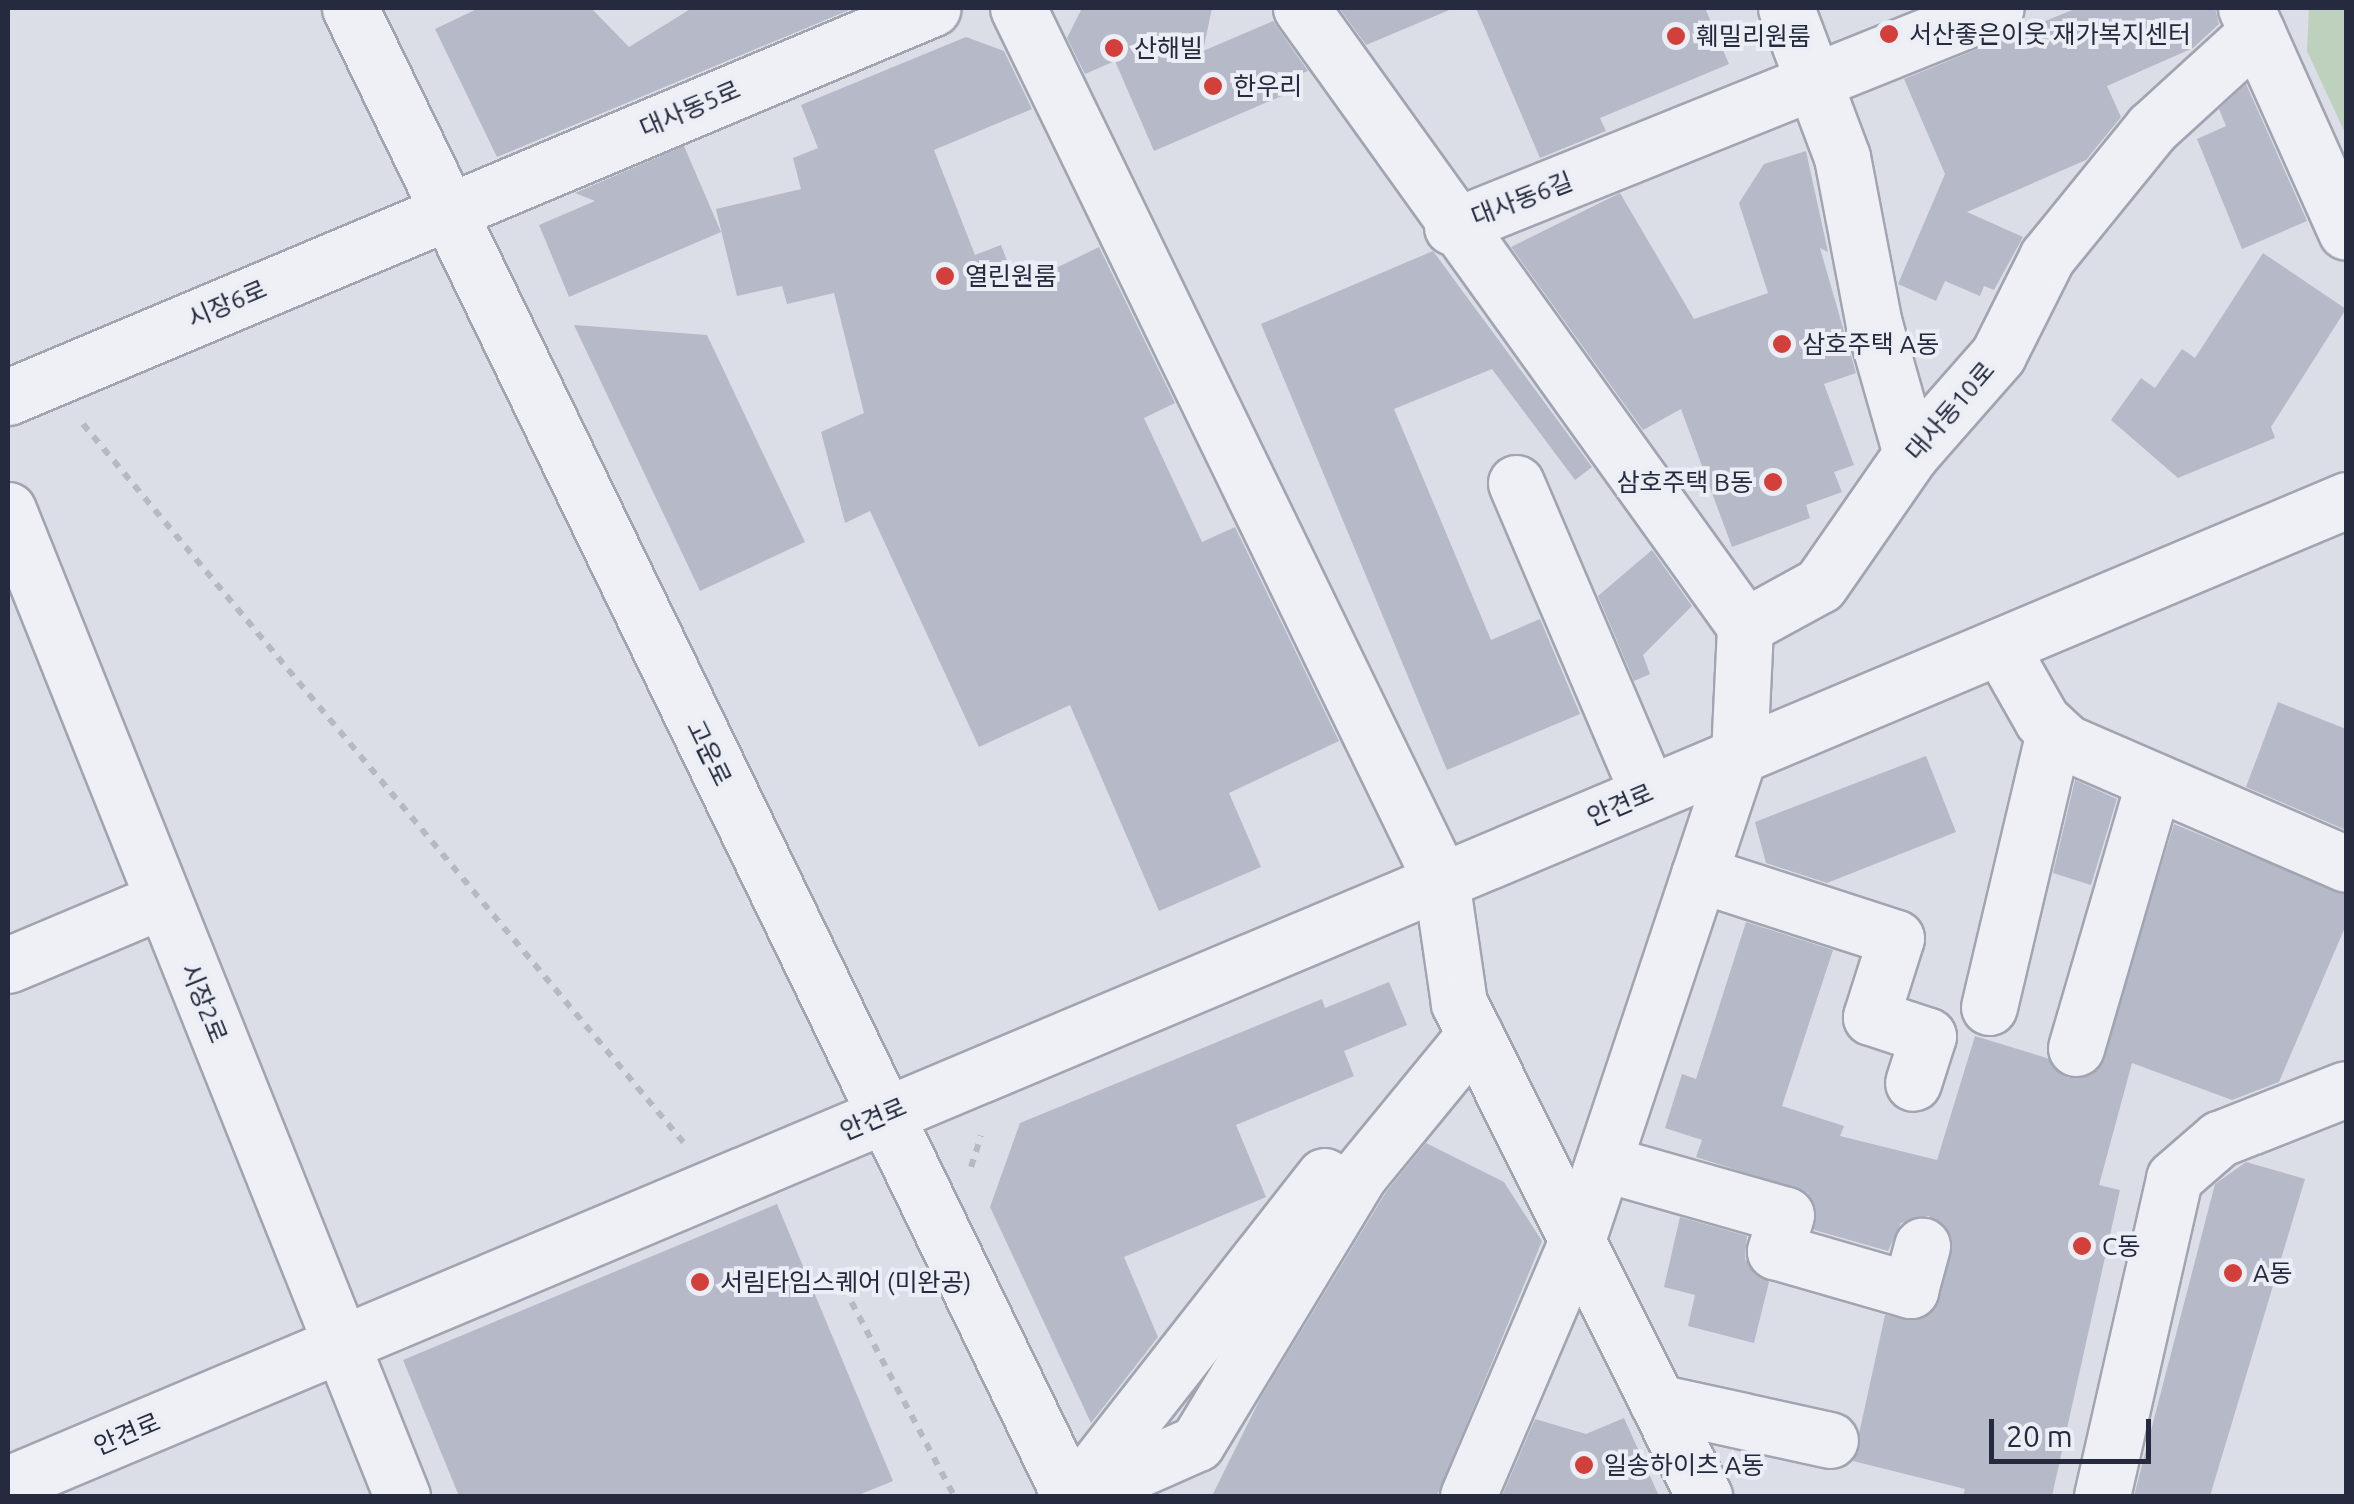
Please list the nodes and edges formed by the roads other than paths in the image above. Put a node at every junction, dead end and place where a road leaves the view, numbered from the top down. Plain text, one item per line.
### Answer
1 (933, 8) edge
2 (1018, 8) edge
3 (1301, 8) edge
4 (1786, 8) edge
5 (1976, 11) edge
6 (370, 18) edge
7 (2252, 20) edge
8 (1812, 86) junction
9 (447, 211) junction
10 (1452, 227) junction
11 (2346, 232) edge
12 (27, 389) edge
13 (1911, 454) junction
14 (1516, 483) dead end
15 (2346, 500) edge
16 (8, 510) edge
17 (1745, 626) junction
18 (2000, 646) junction
19 (2054, 732) junction
20 (1740, 755) junction
21 (2154, 782) junction
22 (1648, 793) junction
23 (2346, 864) edge
24 (1699, 874) junction
25 (1441, 880) junction
26 (163, 900) junction
27 (16, 954) edge
28 (1989, 1008) dead end
29 (1467, 1018) junction
30 (2076, 1048) dead end
31 (1912, 1083) dead end
32 (2346, 1090) edge
33 (883, 1114) junction
34 (1602, 1164) junction
35 (1577, 1240) junction
36 (1922, 1246) dead end
37 (340, 1343) junction
38 (1657, 1402) junction
39 (1830, 1440) dead end
40 (1181, 1476) edge
41 (8, 1484) edge
42 (402, 1496) edge
43 (1073, 1496) edge
44 (1468, 1496) edge
45 (1704, 1496) edge
46 (2102, 1496) edge

1 - 9 street, 대사동5로
2 - 25 street
3 - 10 street
4 - 8 street
5 - 8 street, 대사동6길
6 - 9 street, 고운로
7 - 11 street, 대사동10로
7 - 13 street, 대사동10로
8 - 10 street, 대사동6길
8 - 13 street
9 - 12 street, 시장6로
9 - 33 street, 고운로
10 - 17 street, 대사동6길
13 - 17 street, 대사동10로
14 - 22 street
15 - 18 street, 안견로
16 - 26 street, 시장2로
17 - 20 street
18 - 19 street
18 - 20 street, 안견로
19 - 21 street
19 - 28 street
20 - 22 street, 안견로
20 - 24 street
21 - 23 street
21 - 30 street
22 - 25 street, 안견로
24 - 31 street
24 - 34 street
25 - 29 street
25 - 33 street, 안견로
26 - 27 street
26 - 37 street, 시장2로
29 - 35 street
29 - 40 street
29 - 43 street
32 - 46 street
33 - 37 street, 안견로
33 - 43 street, 고운로
34 - 35 street
34 - 36 street
35 - 38 street
35 - 44 street
37 - 41 street, 안견로
37 - 42 street, 시장2로
38 - 39 street
38 - 45 street
40 - 43 street

